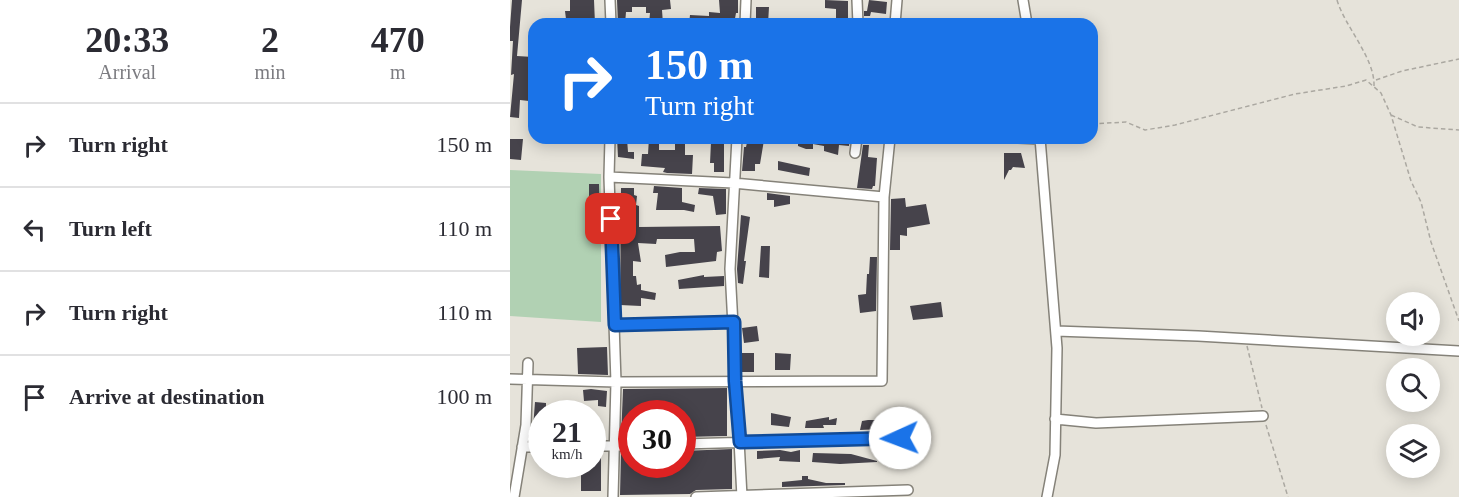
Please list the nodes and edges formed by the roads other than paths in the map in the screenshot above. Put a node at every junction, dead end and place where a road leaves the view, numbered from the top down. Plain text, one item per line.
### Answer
1 (610, 0) edge
2 (746, 0) edge
3 (857, 0) edge
4 (897, 0) edge
5 (1023, 0) edge
6 (611, 18) edge
7 (745, 18) edge
8 (858, 18) edge
9 (896, 18) edge
10 (1026, 18) edge
11 (610, 144) edge
12 (736, 144) edge
13 (856, 144) edge
14 (889, 144) edge
15 (1040, 144) edge
16 (855, 153) dead end
17 (609, 177) junction
18 (733, 183) junction
19 (884, 197) junction
20 (734, 322) junction
21 (615, 325) junction
22 (1056, 331) junction
23 (1459, 351) edge
24 (528, 363) dead end
25 (510, 378) edge
26 (528, 381) junction
27 (735, 381) junction
28 (616, 382) junction
29 (1263, 416) dead end
30 (1055, 419) junction
31 (900, 438) dead end
32 (740, 442) junction
33 (696, 444) edge
34 (606, 446) edge
35 (615, 446) junction
36 (522, 447) junction
37 (528, 447) edge
38 (908, 490) dead end
39 (742, 496) edge
40 (514, 497) edge
41 (614, 497) edge
42 (696, 497) edge
43 (1047, 497) edge

1 - 6 street
2 - 7 street
3 - 8 street
4 - 9 street
5 - 10 street
11 - 17 street
12 - 18 street
13 - 16 street
14 - 19 street
15 - 22 street
17 - 18 street
17 - 21 street
18 - 19 street
18 - 20 street
19 - 27 street
20 - 21 street
20 - 27 street
21 - 28 street
22 - 23 street
22 - 30 street
24 - 26 street
25 - 26 street
26 - 28 street
26 - 36 street
27 - 28 street
27 - 32 street
28 - 35 street
29 - 30 street
30 - 43 street
31 - 32 street
32 - 33 street
32 - 39 street
34 - 35 street
35 - 41 street
36 - 37 street
36 - 40 street
38 - 39 street
39 - 42 street

